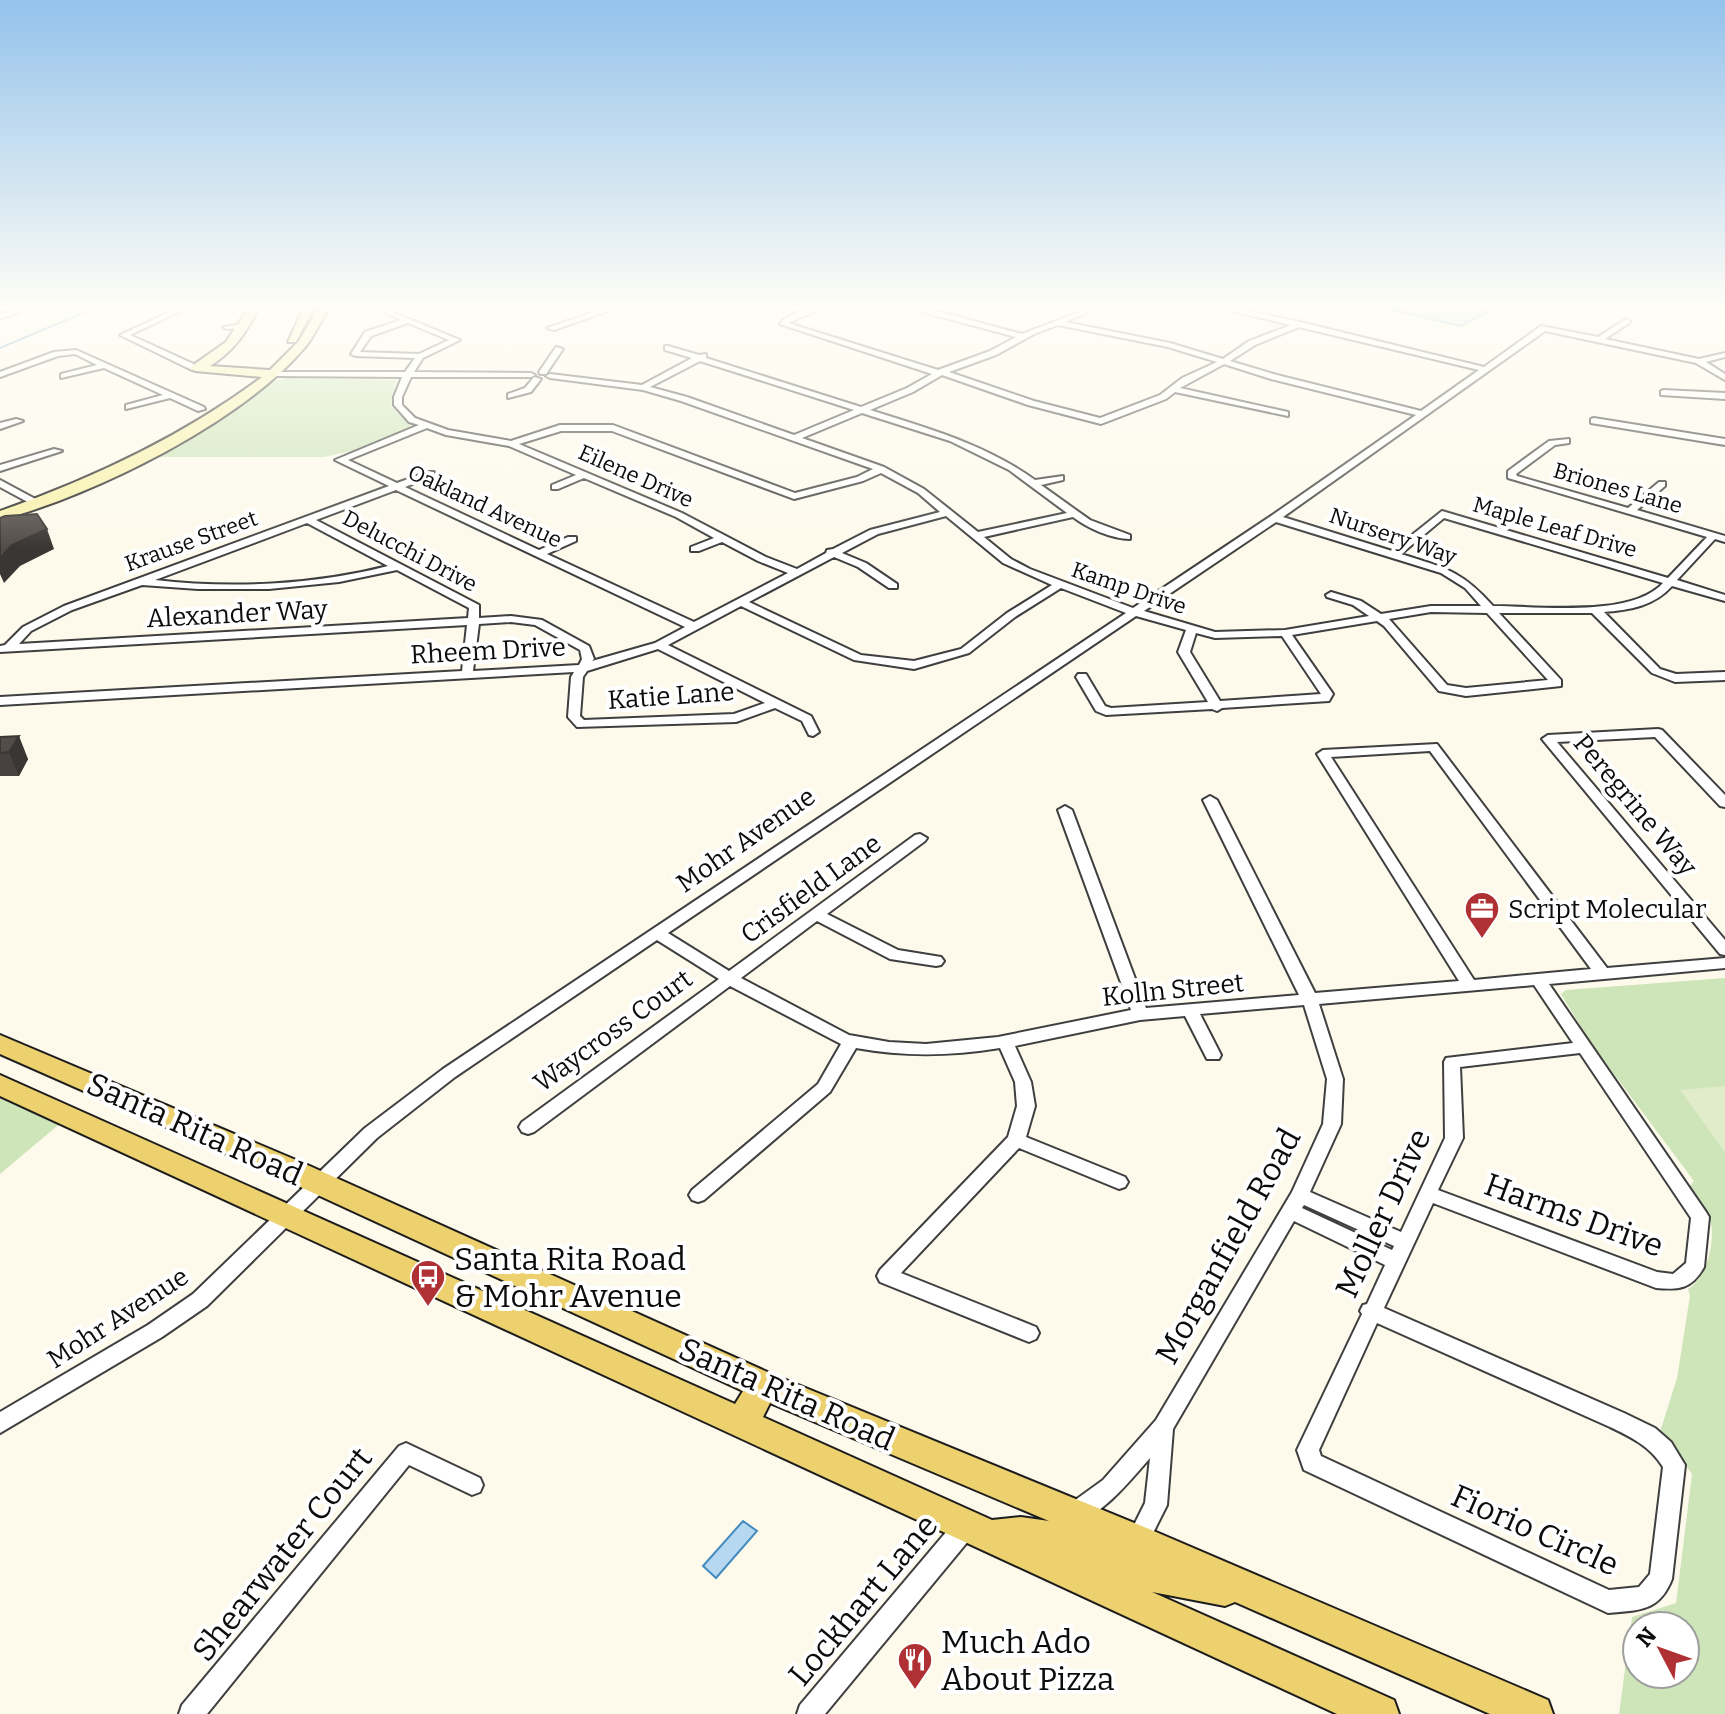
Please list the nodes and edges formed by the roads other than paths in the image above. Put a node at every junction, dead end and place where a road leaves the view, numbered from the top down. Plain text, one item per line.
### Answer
1 (154, 389) edge
2 (232, 389) edge
3 (250, 389) edge
4 (401, 389) edge
5 (529, 389) edge
6 (646, 389) edge
7 (803, 389) edge
8 (905, 389) edge
9 (990, 389) edge
10 (1175, 389) joint
11 (1323, 389) edge
12 (1455, 389) edge
13 (1664, 393) dead end
14 (168, 396) junction
15 (511, 396) dead end
16 (1725, 396) edge
17 (129, 407) dead end
18 (201, 409) junction
19 (864, 409) junction
20 (1420, 413) junction
21 (1285, 414) dead end
22 (19, 421) dead end
23 (1594, 421) dead end
24 (0, 426) edge
25 (425, 426) junction
26 (794, 438) junction
27 (1566, 441) dead end
28 (1725, 442) edge
29 (511, 444) junction
30 (57, 451) dead end
31 (0, 468) edge
32 (881, 469) junction
33 (431, 474) dead end
34 (584, 475) junction
35 (1060, 478) dead end
36 (0, 483) edge
37 (1035, 483) junction
38 (1662, 484) dead end
39 (395, 486) junction
40 (555, 487) dead end
41 (32, 501) junction
42 (0, 507) edge
43 (1629, 512) junction
44 (946, 513) junction
45 (1075, 514) junction
46 (0, 516) edge
47 (1275, 518) junction
48 (308, 520) junction
49 (974, 536) junction
50 (1713, 536) junction
51 (1126, 537) dead end
52 (722, 538) junction
53 (572, 539) dead end
54 (1725, 539) edge
55 (695, 549) dead end
56 (831, 552) junction
57 (538, 554) junction
58 (1393, 555) junction
59 (397, 567) junction
60 (796, 572) junction
61 (139, 581) junction
62 (1672, 582) junction
63 (1059, 585) junction
64 (893, 586) dead end
65 (1331, 595) dead end
66 (1725, 598) edge
67 (742, 603) junction
68 (1487, 607) junction
69 (1595, 610) junction
70 (1134, 612) junction
71 (1377, 616) junction
72 (476, 622) junction
73 (695, 627) junction
74 (1191, 631) junction
75 (1285, 633) junction
76 (659, 645) junction
77 (4, 648) edge
78 (583, 668) junction
79 (467, 675) junction
80 (1725, 676) edge
81 (1082, 677) dead end
82 (0, 701) edge
83 (776, 703) junction
84 (1217, 707) junction
85 (813, 732) dead end
86 (1210, 800) dead end
87 (1725, 803) edge
88 (1065, 810) dead end
89 (920, 838) dead end
90 (816, 914) junction
91 (656, 933) junction
92 (1725, 950) edge
93 (936, 961) dead end
94 (1725, 963) edge
95 (1602, 973) junction
96 (729, 978) junction
97 (1539, 980) junction
98 (1470, 986) junction
99 (1310, 1000) junction
100 (1190, 1010) junction
101 (1140, 1014) junction
102 (851, 1042) junction
103 (0, 1044) edge
104 (1006, 1044) junction
105 (1586, 1047) junction
106 (1213, 1055) dead end
107 (0, 1085) edge
108 (528, 1127) dead end
109 (1016, 1140) junction
110 (1119, 1182) dead end
111 (319, 1184) junction
112 (1428, 1194) junction
113 (698, 1195) dead end
114 (1295, 1203) junction
115 (286, 1216) junction
116 (1405, 1242) junction
117 (1396, 1261) junction
118 (1370, 1311) junction
119 (1029, 1333) dead end
120 (763, 1385) junction
121 (0, 1423) edge
122 (742, 1423) junction
123 (1163, 1427) junction
124 (1312, 1463) joint
125 (472, 1485) dead end
126 (1073, 1515) junction
127 (978, 1531) junction
128 (1137, 1541) junction
129 (1075, 1575) junction
130 (1253, 1592) junction
131 (191, 1714) edge
132 (809, 1714) edge
133 (1380, 1714) edge
134 (1534, 1714) edge

1 - 14 street
2 - 18 main road
3 - 41 main road
4 - 25 street
5 - 15 street
6 - 26 street, Kamp Drive
7 - 19 street
8 - 19 street
9 - 10 street
10 - 21 street
11 - 20 street
12 - 20 street, Mohr Avenue
13 - 16 street
14 - 17 street
14 - 18 street
18 - 41 main road
19 - 26 street
19 - 37 street
20 - 47 street, Mohr Avenue
22 - 24 street
23 - 28 street
25 - 29 street, Eilene Drive
25 - 39 street, Oakland Avenue
26 - 32 street, Kamp Drive
27 - 43 street, Briones Lane
29 - 32 street
29 - 34 street, Eilene Drive
30 - 31 street
32 - 44 street, Kamp Drive
33 - 39 street, Krause Street
34 - 40 street
34 - 52 street, Eilene Drive
35 - 37 street
36 - 41 street
37 - 45 street
38 - 43 street
39 - 48 street, Krause Street
39 - 57 street, Oakland Avenue
41 - 42 main road
41 - 46 main road
43 - 50 street, Briones Lane
44 - 49 street, Kamp Drive
44 - 56 street, Rheem Drive
45 - 49 street
45 - 51 street
47 - 58 street, Nursery Way
47 - 70 street, Mohr Avenue
48 - 59 street, Delucchi Drive
48 - 61 street, Krause Street
49 - 63 street, Kamp Drive
50 - 54 street, Briones Lane
50 - 62 street, Kamp Drive
52 - 55 street
52 - 60 street, Eilene Drive
53 - 57 street
56 - 60 street, Rheem Drive
56 - 64 street
57 - 73 street, Oakland Avenue
58 - 62 street, Maple Leaf Drive
58 - 68 street, Nursery Way
59 - 61 street
59 - 72 street, Delucchi Drive
60 - 67 street, Rheem Drive
61 - 77 street, Krause Street
62 - 66 street
62 - 69 street, Kamp Drive
63 - 67 street
63 - 70 street, Kamp Drive
65 - 71 street
67 - 73 street, Rheem Drive
68 - 69 street, Kamp Drive
68 - 71 street, Kamp Drive
68 - 71 street, Nursery Way
69 - 80 street
70 - 74 street, Kamp Drive
70 - 91 street, Mohr Avenue
71 - 75 street, Kamp Drive
72 - 77 street, Alexander Way
72 - 78 street, Alexander Way
72 - 79 street, Delucchi Drive
73 - 76 street, Rheem Drive
74 - 75 street, Kamp Drive
74 - 84 street
75 - 84 street
76 - 78 street, Rheem Drive
76 - 83 street
78 - 79 street, Rheem Drive
78 - 83 street, Katie Lane
79 - 82 street, Rheem Drive
81 - 84 street
83 - 85 street
86 - 99 street, Morganfield Road
87 - 92 street, Peregrine Way
88 - 101 street
89 - 90 street, Crisfield Lane
90 - 93 street
90 - 96 street, Crisfield Lane
91 - 96 street, Kolln Street
91 - 111 street, Mohr Avenue
94 - 95 street, Kolln Street
95 - 97 street, Kolln Street
95 - 98 street
96 - 102 street, Kolln Street
96 - 108 street, Waycross Court
97 - 98 street, Kolln Street
97 - 105 street, Harms Drive
98 - 99 street, Kolln Street
99 - 100 street, Kolln Street
99 - 114 street, Morganfield Road
100 - 101 street, Kolln Street
100 - 106 street
101 - 104 street, Kolln Street
102 - 104 street, Kolln Street
102 - 113 street
103 - 111 main road, Santa Rita Road
104 - 109 street
105 - 112 street, Moller Drive
105 - 112 street, Harms Drive
107 - 115 main road, Santa Rita Road
109 - 110 street
109 - 119 street
111 - 115 street, Mohr Avenue
111 - 120 main road, Santa Rita Road
112 - 116 street, Moller Drive
114 - 116 street
114 - 117 street
114 - 123 street, Morganfield Road
115 - 121 street, Mohr Avenue
115 - 122 main road, Santa Rita Road
116 - 117 street, Moller Drive
117 - 118 street, Moller Drive
118 - 124 street, Moller Drive
118 - 124 street, Fiorio Circle
120 - 122 main road
120 - 126 main road, Santa Rita Road
122 - 127 main road, Santa Rita Road
123 - 126 street, Morganfield Road
123 - 128 street, Morganfield Road
125 - 131 street, Shearwater Court
126 - 128 main road, Santa Rita Road
127 - 128 main road
127 - 129 main road, Santa Rita Road
127 - 132 street, Lockhart Lane
128 - 130 main road, Santa Rita Road
129 - 130 main road
129 - 133 main road, Santa Rita Road
130 - 134 main road, Santa Rita Road

